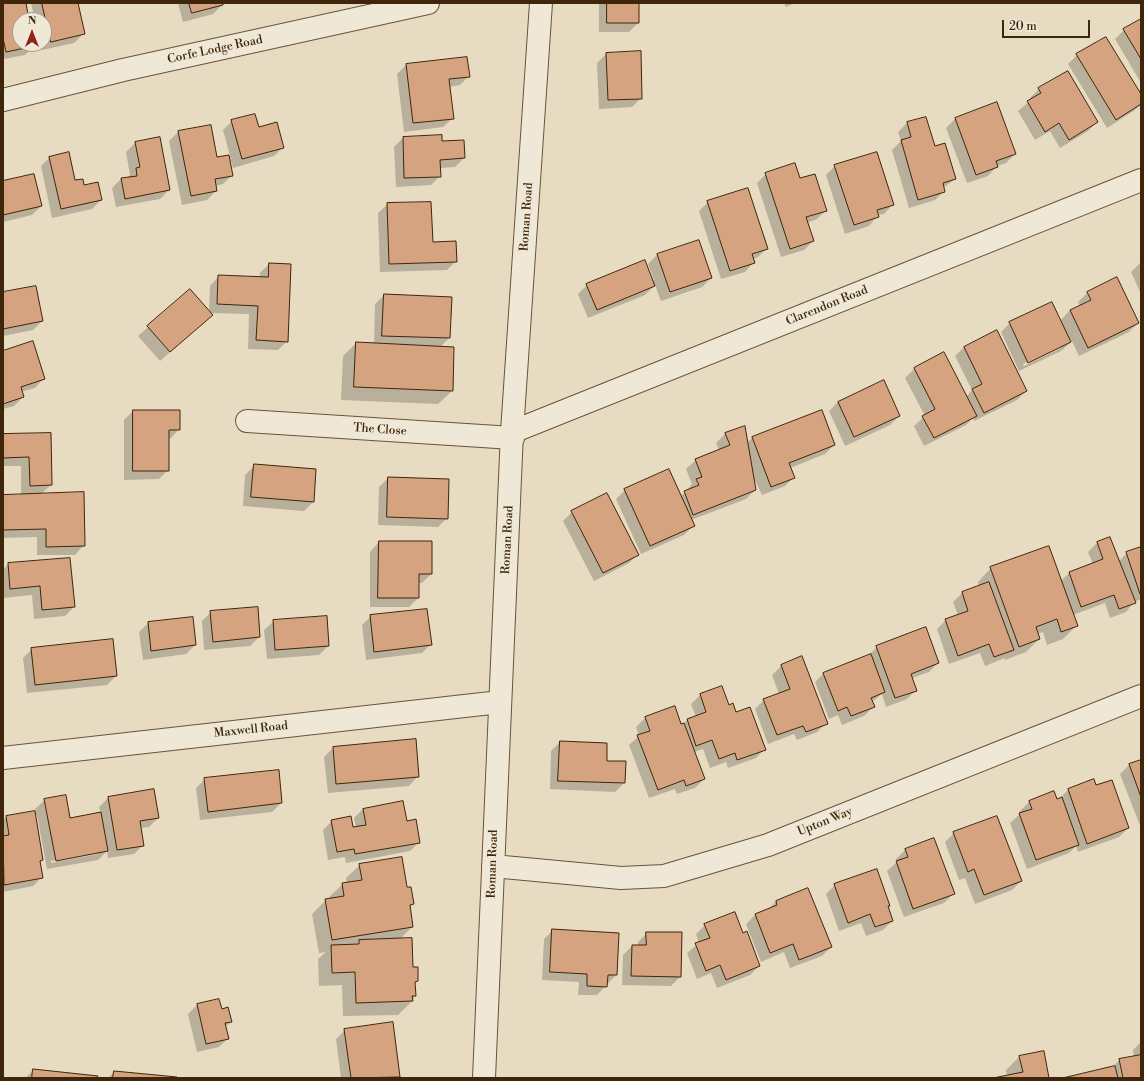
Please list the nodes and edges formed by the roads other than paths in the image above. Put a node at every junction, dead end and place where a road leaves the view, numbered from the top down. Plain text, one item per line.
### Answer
1 (428, 3) edge
2 (541, 3) edge
3 (3, 100) edge
4 (1141, 180) edge
5 (247, 421) dead end
6 (513, 435) junction
7 (1141, 696) edge
8 (500, 702) junction
9 (3, 758) edge
10 (493, 866) junction
11 (484, 1078) edge

1 - 3 street, Corfe Lodge Road
2 - 6 street, Roman Road
4 - 6 street, Clarendon Road
5 - 6 street, The Close
6 - 8 street, Roman Road
7 - 10 street, Upton Way
8 - 9 street, Maxwell Road
8 - 10 street, Roman Road
10 - 11 street, Roman Road

